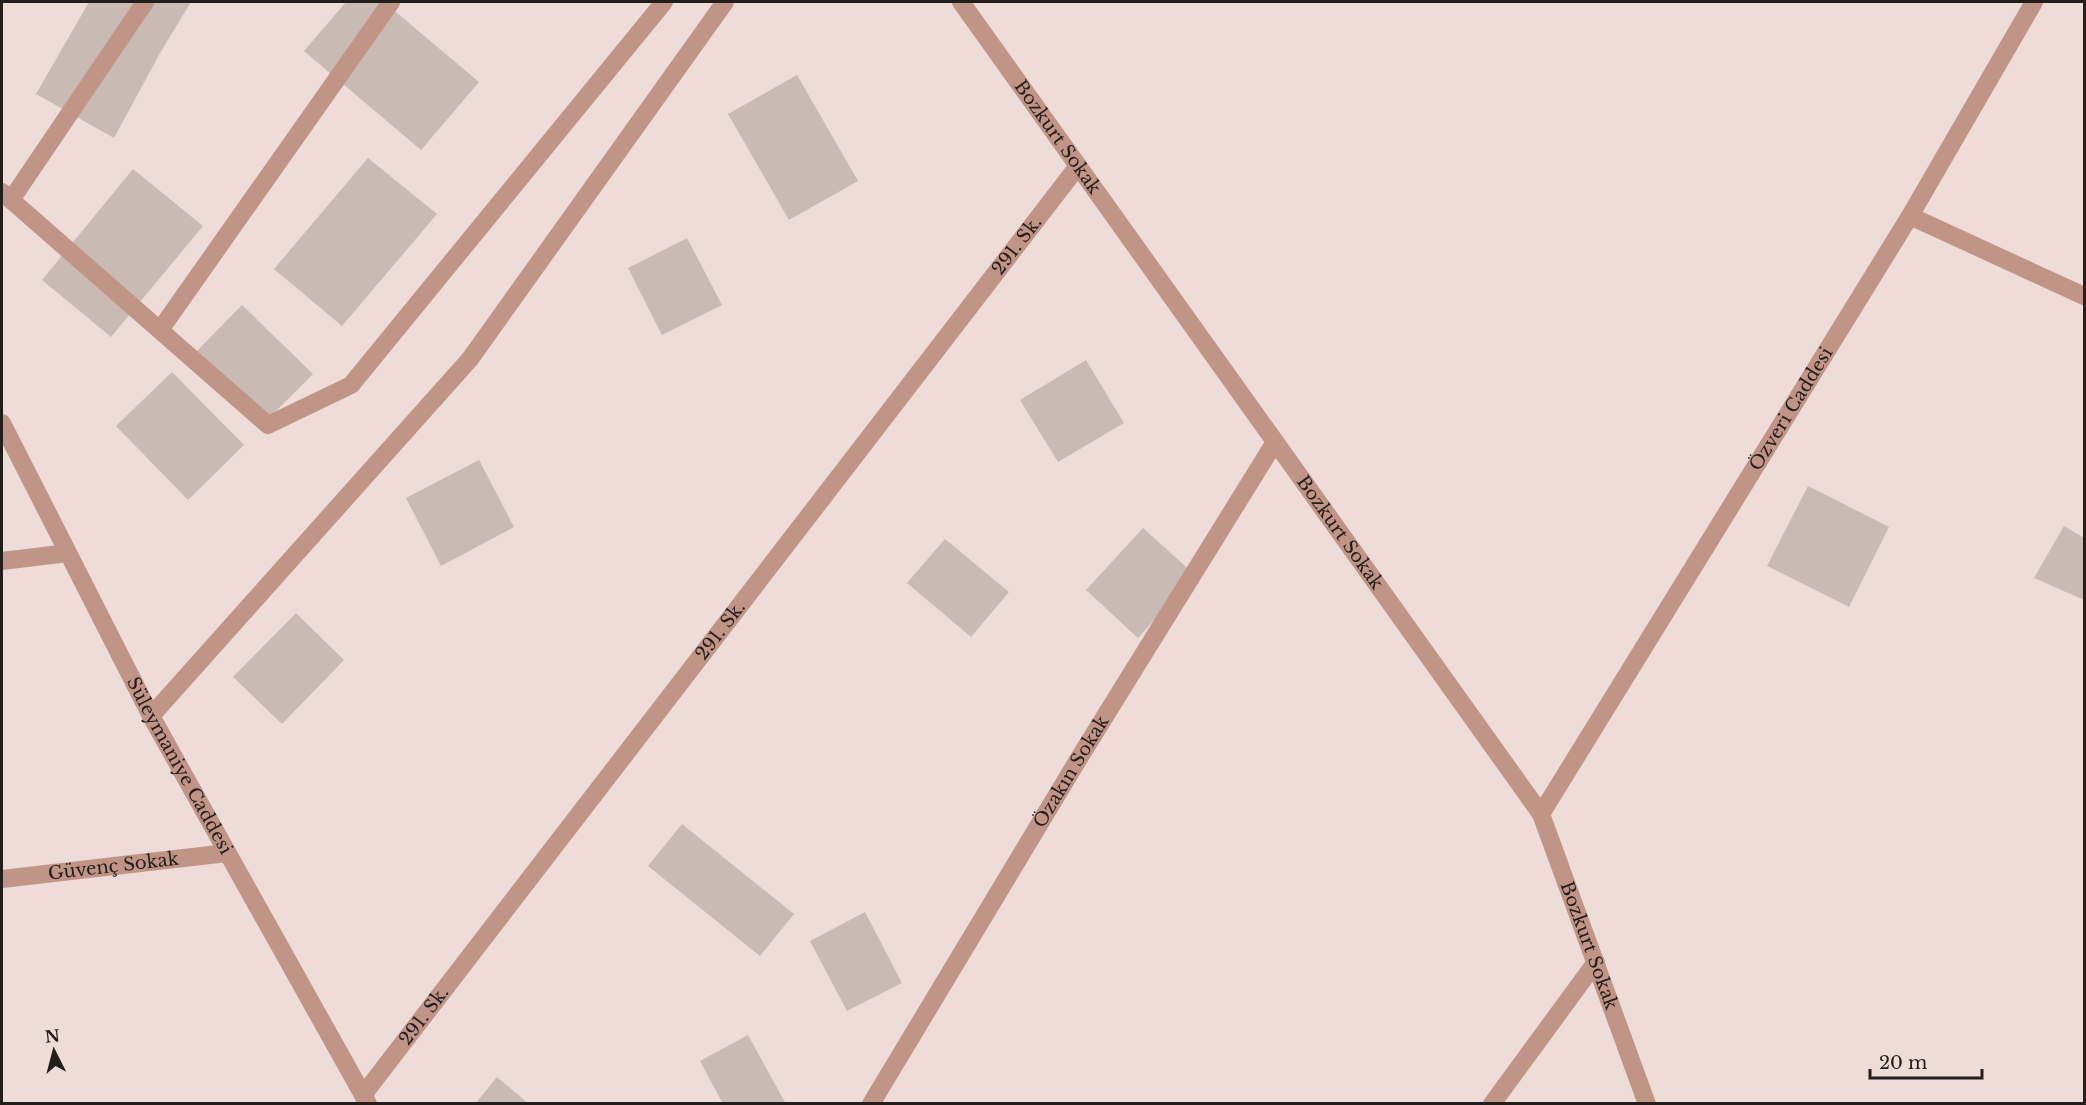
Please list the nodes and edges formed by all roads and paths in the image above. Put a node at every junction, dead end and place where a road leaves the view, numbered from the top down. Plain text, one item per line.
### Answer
1 (145, 2) edge
2 (391, 2) edge
3 (664, 2) edge
4 (725, 2) edge
5 (961, 2) edge
6 (2034, 2) edge
7 (1078, 166) junction
8 (6, 196) edge
9 (1910, 216) junction
10 (2085, 296) edge
11 (160, 330) junction
12 (2, 423) edge
13 (1275, 441) junction
14 (68, 553) junction
15 (2, 561) edge
16 (151, 716) junction
17 (1541, 814) junction
18 (227, 853) junction
19 (2, 879) edge
20 (1596, 962) junction
21 (366, 1099) edge
22 (871, 1104) edge
23 (1492, 1104) edge
24 (1647, 1104) edge

1 - 8 street
2 - 11 street
3 - 11 street
4 - 16 street
5 - 7 street, Bozkurt Sokak
6 - 9 street, Özveri Caddesi
7 - 13 street, Bozkurt Sokak
7 - 21 street, 291. Sk.
8 - 11 street
9 - 10 street
9 - 17 street, Özveri Caddesi
12 - 14 street, Süleymaniye Caddesi
13 - 17 street, Bozkurt Sokak
13 - 22 street, Özakın Sokak
14 - 15 street
14 - 16 street, Süleymaniye Caddesi
16 - 18 street, Süleymaniye Caddesi
17 - 20 street, Bozkurt Sokak
18 - 19 street, Güvenç Sokak
18 - 21 street, Süleymaniye Caddesi
20 - 23 street
20 - 24 street, Bozkurt Sokak

